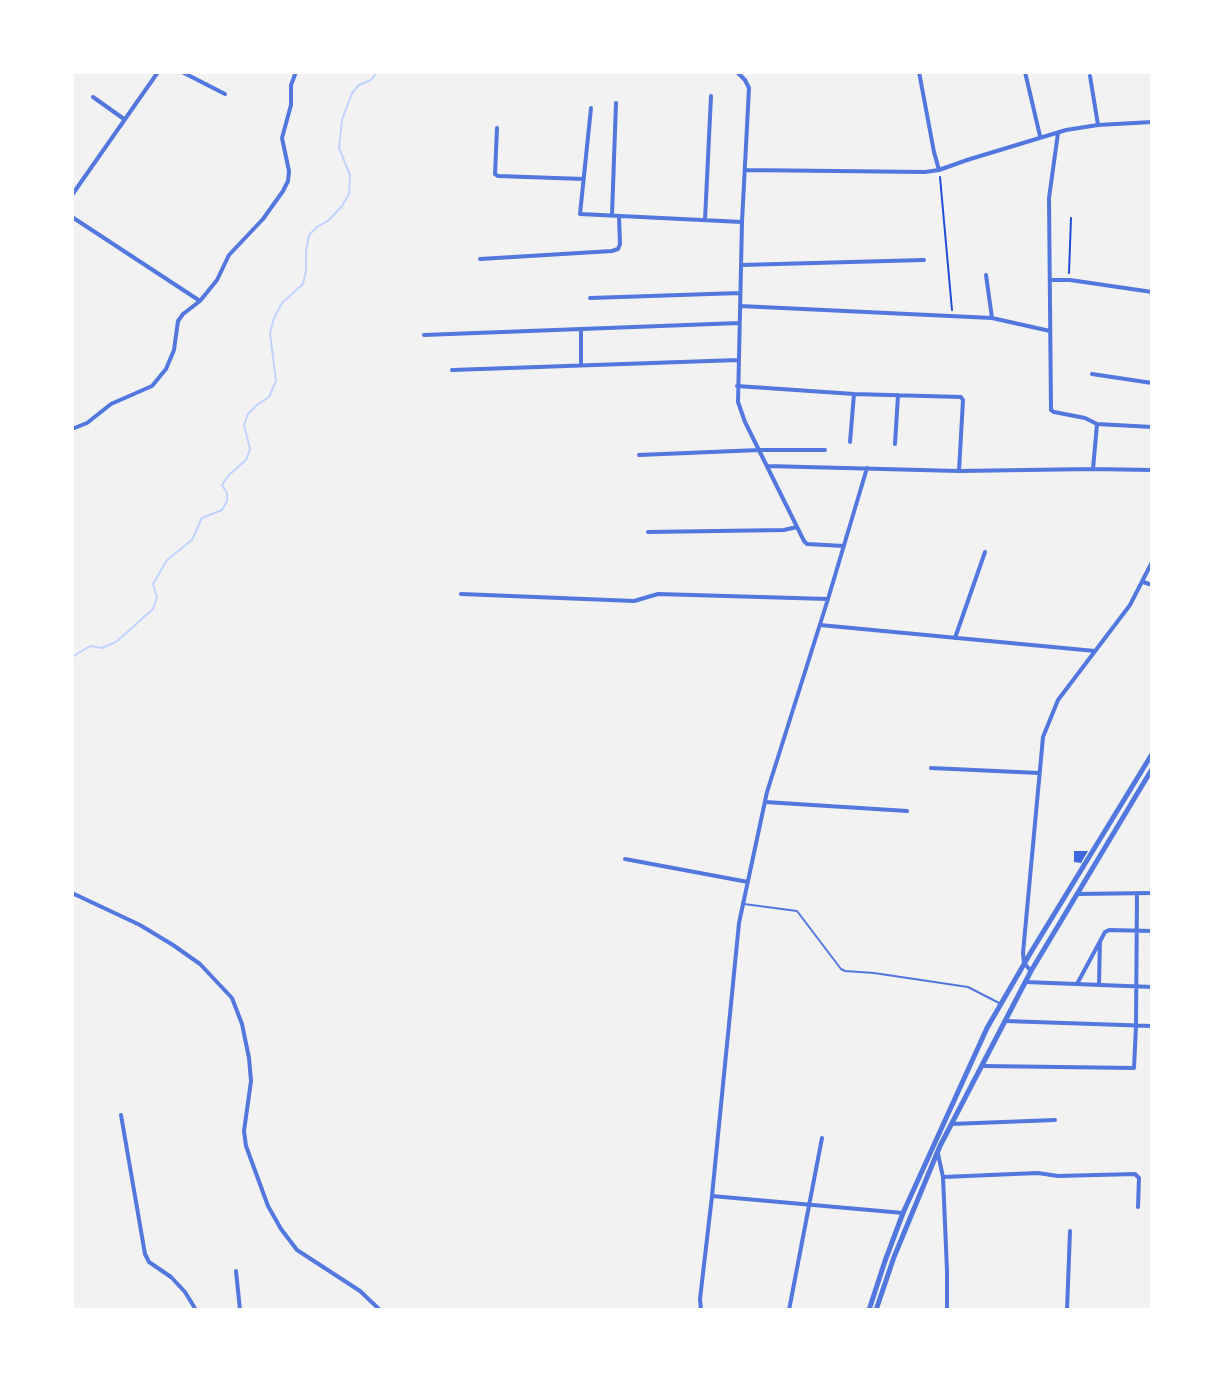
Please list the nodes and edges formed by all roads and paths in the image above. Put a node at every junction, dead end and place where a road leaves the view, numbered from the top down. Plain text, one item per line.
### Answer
1 (158, 72) edge
2 (182, 72) edge
3 (296, 72) edge
4 (737, 72) edge
5 (919, 72) edge
6 (1025, 72) edge
7 (1090, 76) dead end
8 (225, 94) dead end
9 (711, 96) dead end
10 (93, 97) dead end
11 (616, 103) dead end
12 (591, 108) dead end
13 (124, 119) junction
14 (1152, 122) edge
15 (1098, 125) junction
16 (497, 128) dead end
17 (1058, 133) junction
18 (1040, 137) junction
19 (745, 170) junction
20 (939, 170) junction
21 (584, 179) junction
22 (72, 195) edge
23 (612, 215) junction
24 (619, 216) junction
25 (72, 217) edge
26 (1071, 218) dead end
27 (705, 220) junction
28 (742, 222) junction
29 (480, 259) dead end
30 (924, 260) dead end
31 (741, 265) junction
32 (986, 275) dead end
33 (1050, 280) junction
34 (1070, 280) junction
35 (1152, 292) edge
36 (740, 293) junction
37 (590, 298) dead end
38 (200, 301) junction
39 (740, 306) junction
40 (952, 315) junction
41 (992, 318) junction
42 (739, 323) junction
43 (581, 329) junction
44 (1050, 331) junction
45 (424, 335) dead end
46 (738, 360) junction
47 (581, 365) junction
48 (452, 370) dead end
49 (1092, 374) dead end
50 (1152, 383) edge
51 (737, 386) junction
52 (854, 394) junction
53 (898, 395) junction
54 (1097, 424) junction
55 (1152, 427) edge
56 (72, 429) edge
57 (850, 442) dead end
58 (895, 444) dead end
59 (759, 450) junction
60 (825, 450) dead end
61 (639, 455) dead end
62 (767, 466) junction
63 (867, 468) junction
64 (1093, 469) junction
65 (1152, 470) edge
66 (959, 471) junction
67 (797, 527) junction
68 (648, 532) dead end
69 (844, 546) junction
70 (985, 552) dead end
71 (1152, 562) edge
72 (1143, 582) junction
73 (1152, 585) edge
74 (461, 594) dead end
75 (828, 599) junction
76 (820, 625) junction
77 (955, 638) junction
78 (1095, 651) junction
79 (1152, 754) edge
80 (931, 768) dead end
81 (1152, 769) edge
82 (1039, 773) junction
83 (765, 802) junction
84 (907, 811) dead end
85 (625, 859) dead end
86 (748, 882) junction
87 (72, 893) edge
88 (1137, 893) junction
89 (1152, 893) edge
90 (1076, 894) junction
91 (743, 904) junction
92 (1137, 931) junction
93 (1152, 931) edge
94 (1100, 938) junction
95 (1024, 963) junction
96 (1031, 971) junction
97 (1025, 982) junction
98 (1077, 984) junction
99 (1099, 984) junction
100 (1135, 986) junction
101 (1152, 987) edge
102 (1000, 1004) junction
103 (1005, 1021) junction
104 (1136, 1026) junction
105 (1152, 1026) edge
106 (982, 1066) junction
107 (121, 1115) dead end
108 (1055, 1120) dead end
109 (951, 1124) junction
110 (822, 1138) dead end
111 (938, 1154) junction
112 (943, 1177) junction
113 (712, 1196) junction
114 (810, 1204) junction
115 (1138, 1207) dead end
116 (903, 1213) junction
117 (1070, 1231) dead end
118 (236, 1271) dead end
119 (196, 1310) edge
120 (240, 1310) edge
121 (380, 1310) edge
122 (701, 1310) edge
123 (789, 1310) edge
124 (869, 1310) edge
125 (876, 1310) edge
126 (947, 1310) edge
127 (1067, 1310) edge

1 - 13 street
2 - 8 street
3 - 38 street
4 - 19 street
5 - 20 street
6 - 18 street
7 - 15 street
9 - 27 street
10 - 13 street
11 - 23 street
12 - 21 street
13 - 22 street
14 - 15 street
15 - 17 street
16 - 21 street
17 - 18 street
17 - 33 street
18 - 20 street
19 - 20 street
19 - 28 street
20 - 40 path
21 - 23 street
23 - 24 street
24 - 27 street
24 - 29 street
25 - 38 street
26 - 34 path
27 - 28 street
28 - 31 street
30 - 31 street
31 - 36 street
32 - 41 street
33 - 34 street
33 - 44 street
34 - 35 street
36 - 37 street
36 - 39 street
38 - 56 street
39 - 40 street
39 - 42 street
40 - 41 street
41 - 44 street
42 - 43 street
42 - 46 street
43 - 45 street
43 - 47 street
44 - 54 street
46 - 47 street
46 - 51 street
47 - 48 street
49 - 50 street
51 - 52 street
51 - 59 street
52 - 53 street
52 - 57 street
53 - 58 street
53 - 66 street
54 - 55 street
54 - 64 street
59 - 60 street
59 - 61 street
59 - 62 street
62 - 63 street
62 - 67 street
63 - 66 street
63 - 69 street
64 - 65 street
64 - 66 street
67 - 68 street
67 - 69 street
69 - 75 street
70 - 77 street
71 - 72 street
72 - 73 street
72 - 78 street
74 - 75 street
75 - 76 street
76 - 77 street
76 - 83 street
77 - 78 street
78 - 82 street
79 - 95 street
80 - 82 street
81 - 90 street
82 - 95 street
83 - 84 street
83 - 86 street
85 - 86 street
86 - 91 street
87 - 121 street
88 - 89 street
88 - 90 street
88 - 92 street
90 - 96 street
91 - 102 lane
91 - 113 street
92 - 93 street
92 - 94 street
92 - 100 street
94 - 98 street
94 - 99 street
95 - 96 street
95 - 102 street
96 - 97 street
97 - 98 street
97 - 103 street
98 - 99 street
99 - 100 street
100 - 101 street
100 - 104 street
102 - 116 street
103 - 104 street
103 - 106 street
104 - 105 street
104 - 106 street
106 - 109 street
107 - 119 street
108 - 109 street
109 - 111 street
110 - 114 street
111 - 112 street
111 - 125 street
112 - 115 street
112 - 126 street
113 - 114 street
113 - 122 street
114 - 116 street
114 - 123 street
116 - 124 street
117 - 127 street
118 - 120 street

